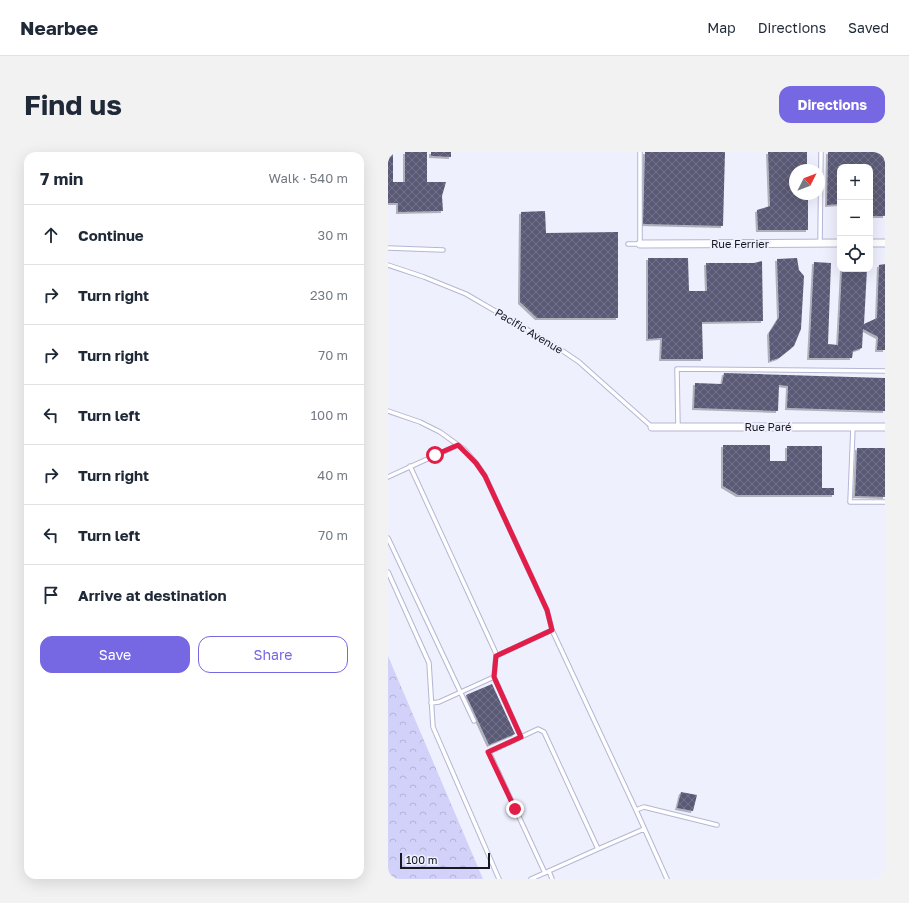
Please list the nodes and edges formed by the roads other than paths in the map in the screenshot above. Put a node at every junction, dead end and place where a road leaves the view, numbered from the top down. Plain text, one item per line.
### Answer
1 (640, 152) edge
2 (821, 152) edge
3 (820, 243) junction
4 (837, 243) edge
5 (873, 243) edge
6 (885, 243) edge
7 (628, 244) dead end
8 (640, 244) junction
9 (388, 248) edge
10 (443, 250) dead end
11 (388, 265) edge
12 (885, 371) edge
13 (388, 411) edge
14 (652, 427) joint
15 (678, 427) junction
16 (853, 428) junction
17 (885, 428) edge
18 (458, 445) junction
19 (410, 466) junction
20 (388, 477) edge
21 (885, 502) edge
22 (388, 538) edge
23 (388, 572) edge
24 (552, 630) junction
25 (496, 656) junction
26 (494, 677) junction
27 (461, 692) junction
28 (431, 703) junction
29 (474, 721) dead end
30 (521, 737) junction
31 (636, 810) junction
32 (717, 825) dead end
33 (644, 829) junction
34 (598, 849) junction
35 (547, 872) junction
36 (499, 879) edge
37 (531, 879) edge
38 (552, 879) edge
39 (666, 879) edge

1 - 8 lane
2 - 3 lane
3 - 4 street, Rue Ferrier
3 - 8 street, Rue Ferrier
5 - 6 street
7 - 8 lane
9 - 10 lane
11 - 14 lane, Pacific Avenue
12 - 15 lane
13 - 18 lane
14 - 15 street, Rue Paré
15 - 16 street, Rue Paré
16 - 17 street, Rue Paré
16 - 21 lane
18 - 19 lane
18 - 24 lane
19 - 20 lane
19 - 25 lane
22 - 27 lane
23 - 28 lane
24 - 25 lane
24 - 31 lane
25 - 26 lane
26 - 27 lane
26 - 30 lane
27 - 28 lane
27 - 29 lane
28 - 36 lane
30 - 34 lane
30 - 35 lane
31 - 32 lane
31 - 33 lane
33 - 34 lane
33 - 39 lane
34 - 35 lane
35 - 37 lane
35 - 38 lane

